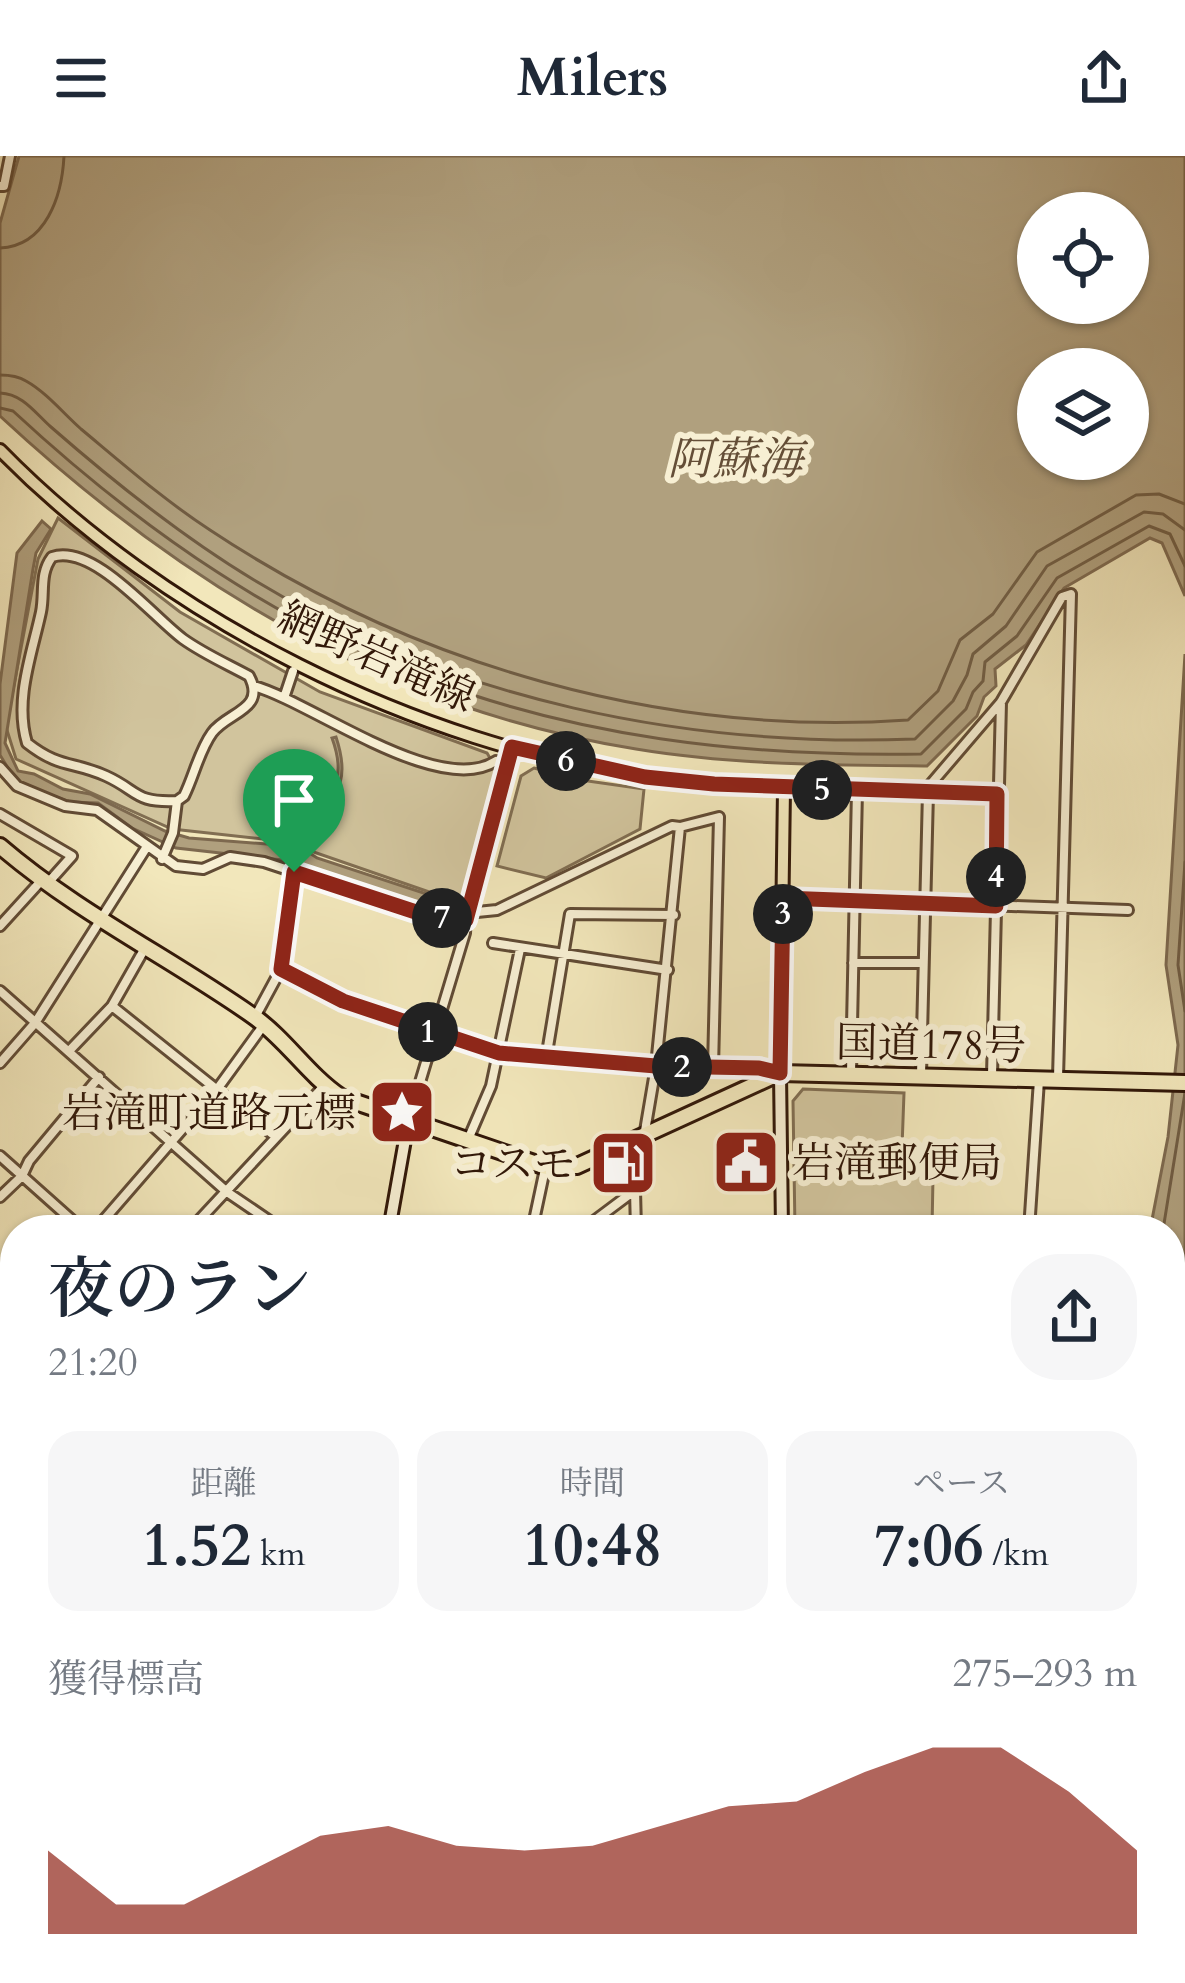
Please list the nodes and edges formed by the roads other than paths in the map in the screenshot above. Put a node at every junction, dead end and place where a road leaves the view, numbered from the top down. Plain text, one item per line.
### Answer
1 (10, 156) edge
2 (0, 186) edge
3 (0, 450) edge
4 (293, 671) dead end
5 (254, 686) junction
6 (285, 695) junction
7 (1001, 702) junction
8 (512, 747) junction
9 (496, 761) dead end
10 (0, 767) edge
11 (784, 789) junction
12 (856, 790) junction
13 (926, 792) junction
14 (997, 794) junction
15 (177, 801) junction
16 (0, 814) edge
17 (680, 826) junction
18 (0, 846) edge
19 (146, 848) junction
20 (162, 859) junction
21 (294, 872) junction
22 (44, 883) junction
23 (783, 898) junction
24 (855, 901) junction
25 (924, 903) junction
26 (1065, 905) junction
27 (996, 906) junction
28 (1128, 910) dead end
29 (674, 915) junction
30 (466, 916) junction
31 (101, 921) junction
32 (0, 926) edge
33 (493, 943) dead end
34 (146, 948) junction
35 (520, 949) junction
36 (562, 956) junction
37 (854, 963) junction
38 (923, 963) junction
39 (281, 969) junction
40 (668, 970) junction
41 (0, 991) edge
42 (112, 1006) junction
43 (259, 1021) junction
44 (35, 1023) junction
45 (433, 1033) junction
46 (70, 1050) junction
47 (499, 1053) junction
48 (545, 1059) junction
49 (0, 1063) edge
50 (656, 1066) junction
51 (713, 1067) junction
52 (780, 1073) junction
53 (851, 1075) junction
54 (921, 1075) junction
55 (992, 1076) junction
56 (99, 1077) junction
57 (1039, 1078) junction
58 (1058, 1079) junction
59 (1185, 1083) edge
60 (324, 1086) junction
61 (218, 1088) junction
62 (408, 1123) junction
63 (275, 1136) junction
64 (645, 1136) junction
65 (170, 1142) junction
66 (467, 1142) junction
67 (0, 1156) edge
68 (546, 1167) junction
69 (22, 1176) junction
70 (635, 1190) junction
71 (226, 1192) junction
72 (0, 1197) edge
73 (66, 1215) edge
74 (108, 1215) edge
75 (204, 1215) edge
76 (260, 1215) edge
77 (392, 1215) edge
78 (535, 1215) edge
79 (602, 1215) edge
80 (635, 1215) edge
81 (782, 1215) edge
82 (1030, 1215) edge

1 - 2 street
3 - 8 main road, 網野岩滝線
4 - 6 street
5 - 6 street
5 - 15 street
5 - 15 street
6 - 9 street
7 - 13 street
7 - 14 street
7 - 26 street
8 - 11 main road, 網野岩滝線
8 - 30 street
10 - 19 street
11 - 12 main road, 網野岩滝線
11 - 23 main road
12 - 13 main road, 網野岩滝線
12 - 24 street
13 - 14 main road, 網野岩滝線
13 - 25 street
14 - 27 street
15 - 20 street
16 - 22 street
17 - 29 street
17 - 30 street
17 - 51 street
18 - 22 highway
19 - 20 street
19 - 31 street
20 - 21 street
21 - 30 street
21 - 39 street
22 - 31 highway
22 - 32 street
23 - 24 street
23 - 52 main road
24 - 25 street
24 - 37 street
25 - 27 street
25 - 38 street
26 - 27 street
26 - 28 street
26 - 58 street
27 - 55 street
29 - 36 street
29 - 40 street
30 - 45 street
31 - 34 highway
31 - 44 street
33 - 35 street
34 - 42 street
34 - 43 highway
35 - 36 street
35 - 47 street
36 - 40 street
36 - 48 street
37 - 38 street
37 - 53 street
38 - 54 street
39 - 43 street
39 - 45 street
40 - 50 street
41 - 44 street
42 - 46 street
42 - 61 street
43 - 60 highway
43 - 61 street
44 - 46 street
44 - 49 street
45 - 47 street
45 - 62 street
46 - 56 street
47 - 48 street
47 - 66 street
48 - 50 street
50 - 51 street
50 - 64 street
51 - 52 street
52 - 53 highway, 国道178号
52 - 64 highway, 国道178号
52 - 81 street
53 - 54 highway, 国道178号
54 - 55 highway, 国道178号
55 - 57 highway, 国道178号
56 - 65 street
56 - 69 street
57 - 58 highway, 国道178号
57 - 82 street
58 - 59 highway, 国道178号
60 - 62 highway
60 - 63 street
61 - 63 street
61 - 65 street
62 - 66 highway
62 - 77 street
63 - 71 street
64 - 68 highway, 国道178号
64 - 70 street
65 - 71 street
65 - 74 street
66 - 68 highway
67 - 69 street
68 - 78 street
69 - 72 street
69 - 73 street
70 - 79 street
70 - 80 street
71 - 75 street
71 - 76 street

